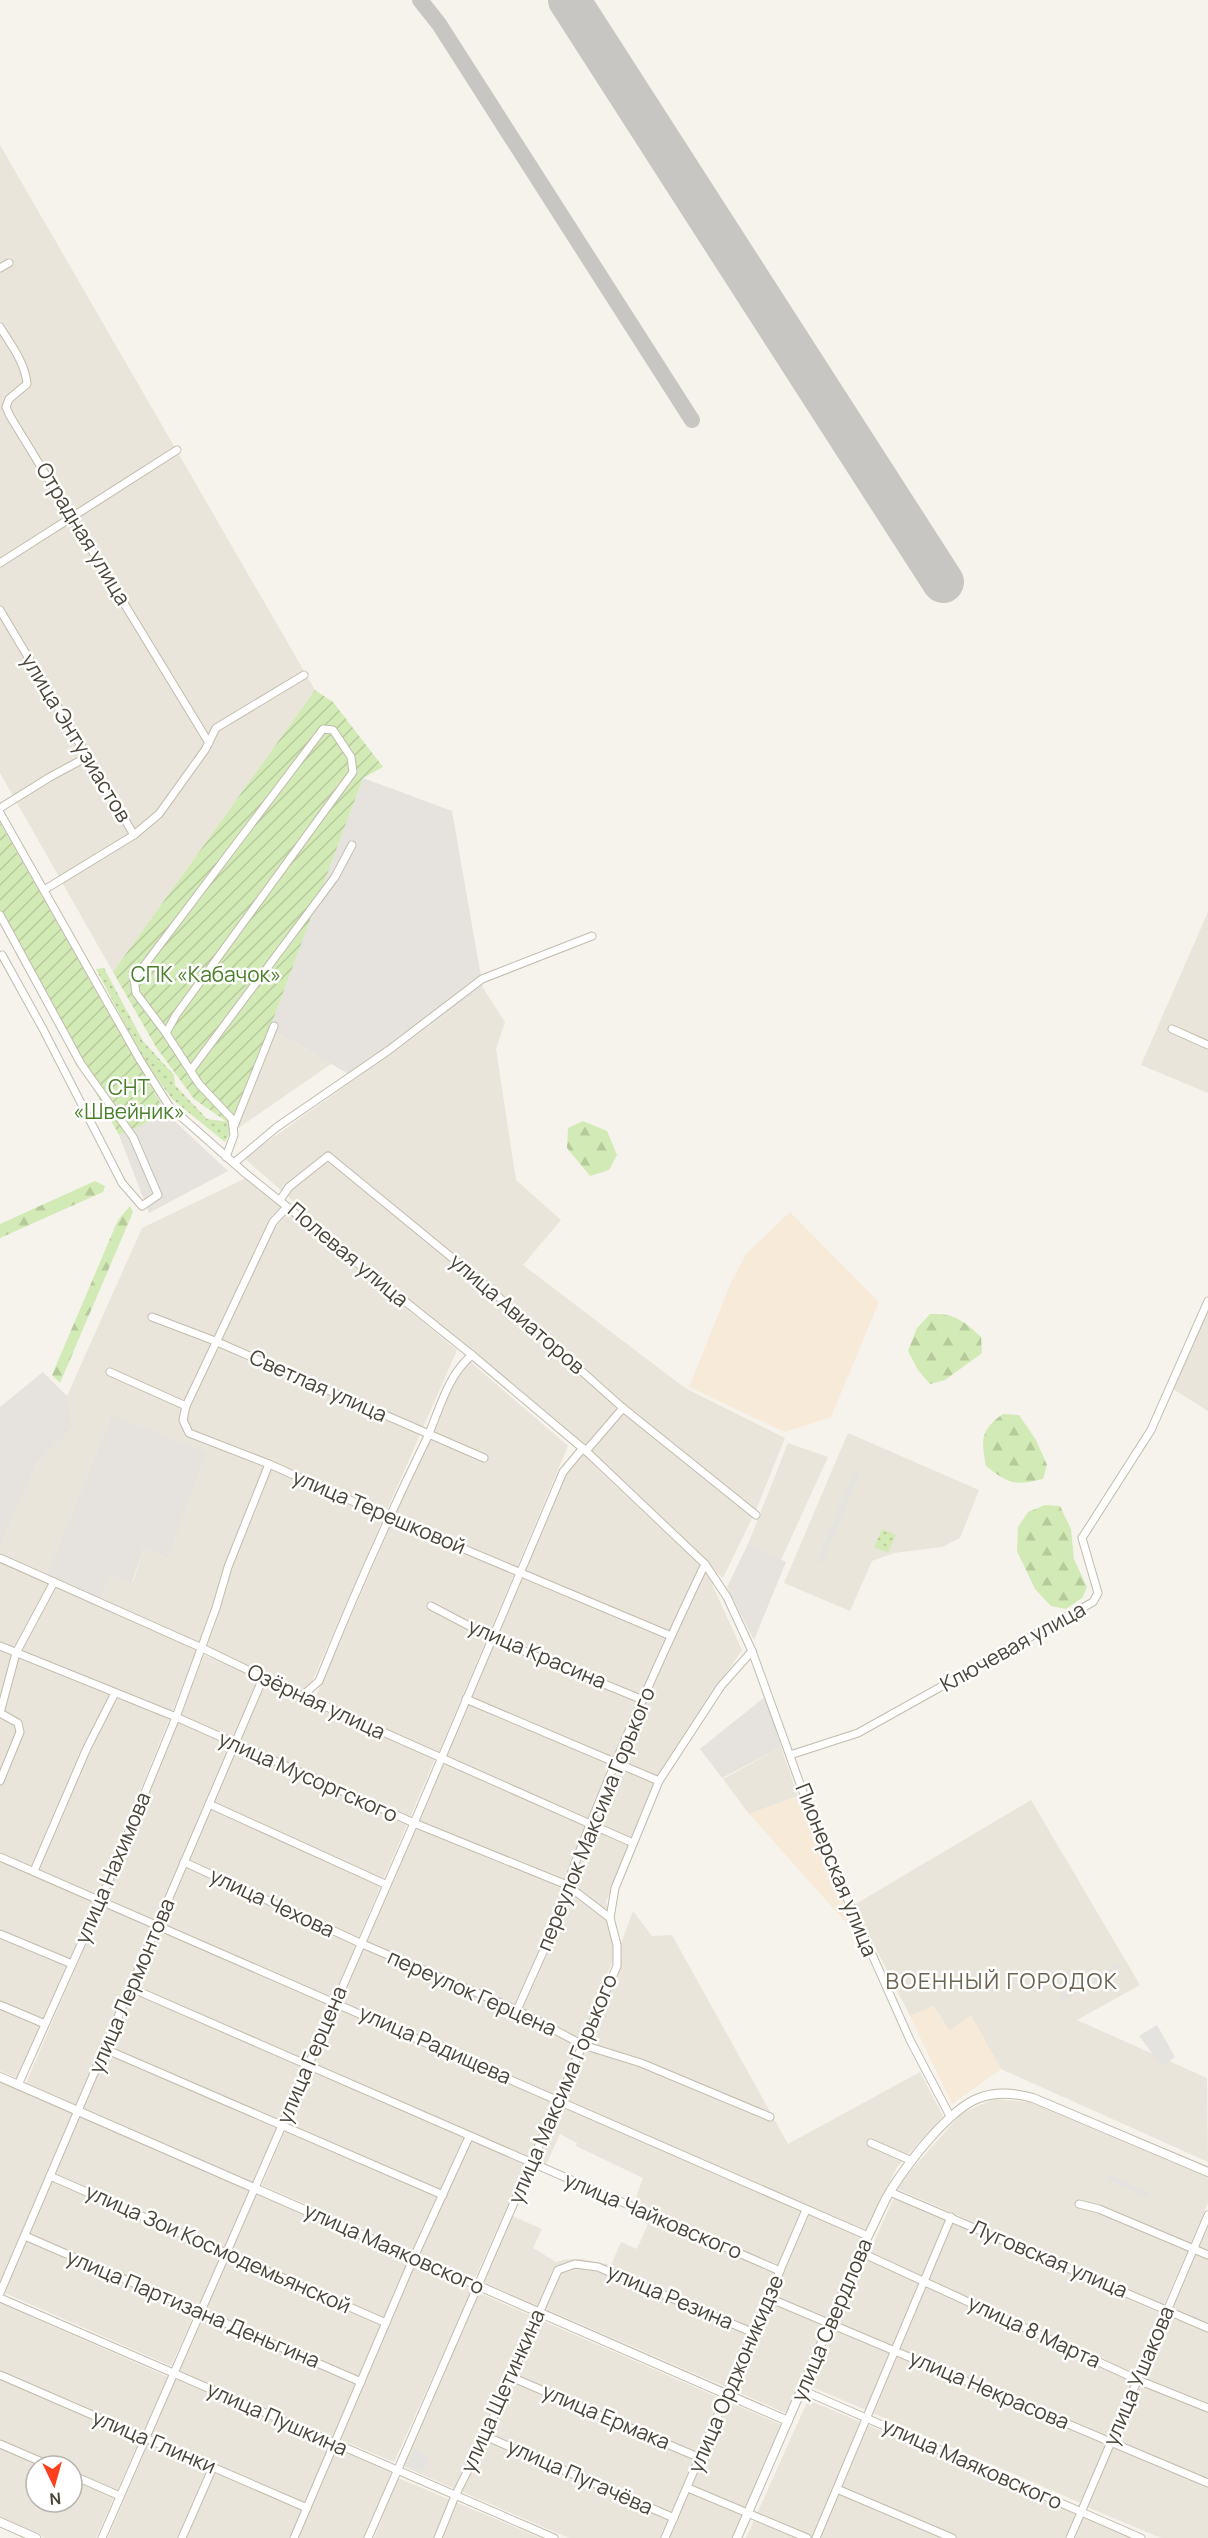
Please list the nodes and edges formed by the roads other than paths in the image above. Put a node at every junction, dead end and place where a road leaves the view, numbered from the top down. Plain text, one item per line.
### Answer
1 (9, 262) dead end
2 (0, 268) edge
3 (0, 327) edge
4 (177, 450) dead end
5 (71, 518) junction
6 (0, 563) edge
7 (0, 610) edge
8 (304, 675) dead end
9 (209, 743) junction
10 (87, 757) junction
11 (0, 808) edge
12 (0, 813) edge
13 (134, 835) junction
14 (352, 844) dead end
15 (44, 890) junction
16 (0, 915) edge
17 (592, 936) dead end
18 (2, 955) dead end
19 (274, 1026) dead end
20 (1172, 1029) dead end
21 (166, 1033) junction
22 (1208, 1045) edge
23 (190, 1070) junction
24 (234, 1126) junction
25 (226, 1156) junction
26 (234, 1163) junction
27 (280, 1200) junction
28 (290, 1208) junction
29 (1208, 1301) edge
30 (152, 1317) dead end
31 (215, 1341) junction
32 (472, 1355) junction
33 (110, 1372) dead end
34 (186, 1406) junction
35 (623, 1408) junction
36 (428, 1435) junction
37 (584, 1450) junction
38 (484, 1458) dead end
39 (269, 1464) junction
40 (756, 1515) dead end
41 (388, 1517) junction
42 (0, 1557) edge
43 (705, 1564) junction
44 (520, 1572) junction
45 (54, 1582) junction
46 (431, 1606) dead end
47 (671, 1636) junction
48 (492, 1638) junction
49 (0, 1646) edge
50 (202, 1648) junction
51 (752, 1651) junction
52 (16, 1653) junction
53 (263, 1678) junction
54 (115, 1692) junction
55 (302, 1696) junction
56 (466, 1699) junction
57 (644, 1700) junction
58 (0, 1713) edge
59 (176, 1717) junction
60 (235, 1745) junction
61 (790, 1755) junction
62 (440, 1758) junction
63 (616, 1763) junction
64 (0, 1781) edge
65 (659, 1781) junction
66 (209, 1804) junction
67 (590, 1822) junction
68 (414, 1823) junction
69 (633, 1843) junction
70 (0, 1857) edge
71 (184, 1863) junction
72 (34, 1871) junction
73 (386, 1884) junction
74 (567, 1885) junction
75 (99, 1902) junction
76 (610, 1918) junction
77 (157, 1926) junction
78 (0, 1934) edge
79 (360, 1943) junction
80 (72, 1964) junction
81 (131, 1988) junction
82 (335, 2002) junction
83 (0, 2005) edge
84 (517, 2010) junction
85 (45, 2024) junction
86 (583, 2045) junction
87 (105, 2049) junction
88 (308, 2065) junction
89 (0, 2078) edge
90 (18, 2085) junction
91 (559, 2100) junction
92 (78, 2111) junction
93 (950, 2116) junction
94 (770, 2117) dead end
95 (282, 2125) junction
96 (470, 2137) junction
97 (871, 2143) dead end
98 (912, 2162) junction
99 (531, 2164) junction
100 (1208, 2172) edge
101 (50, 2176) junction
102 (255, 2187) junction
103 (890, 2192) junction
104 (443, 2195) junction
105 (1079, 2204) dead end
106 (806, 2210) junction
107 (1208, 2215) edge
108 (951, 2217) junction
109 (25, 2236) junction
110 (868, 2236) junction
111 (1192, 2248) junction
112 (226, 2253) junction
113 (862, 2253) junction
114 (1208, 2255) edge
115 (414, 2256) junction
116 (585, 2264) joint
117 (780, 2271) junction
118 (925, 2283) junction
119 (477, 2287) junction
120 (0, 2293) edge
121 (0, 2298) edge
122 (769, 2298) junction
123 (1168, 2311) junction
124 (200, 2312) junction
125 (539, 2314) junction
126 (386, 2323) junction
127 (831, 2324) junction
128 (1208, 2328) edge
129 (754, 2333) junction
130 (895, 2351) junction
131 (174, 2374) junction
132 (0, 2375) edge
133 (511, 2377) junction
134 (1138, 2380) junction
135 (361, 2382) junction
136 (802, 2390) junction
137 (727, 2395) junction
138 (1208, 2408) edge
139 (867, 2418) junction
140 (788, 2421) junction
141 (485, 2436) junction
142 (146, 2438) junction
143 (1112, 2441) junction
144 (0, 2444) edge
145 (334, 2444) junction
146 (24, 2454) edge
147 (700, 2458) junction
148 (213, 2467) junction
149 (396, 2471) junction
150 (84, 2480) edge
151 (1208, 2483) edge
152 (688, 2488) junction
153 (837, 2489) junction
154 (120, 2496) junction
155 (455, 2496) junction
156 (307, 2508) junction
157 (749, 2512) junction
158 (1081, 2512) junction
159 (674, 2518) junction
160 (0, 2523) edge
161 (36, 2538) edge
162 (102, 2538) edge
163 (182, 2538) edge
164 (294, 2538) edge
165 (368, 2538) edge
166 (438, 2538) edge
167 (554, 2538) edge
168 (665, 2538) edge
169 (738, 2538) edge
170 (807, 2538) edge
171 (816, 2538) edge
172 (952, 2538) edge
173 (1070, 2538) edge
174 (1142, 2538) edge

1 - 2 street
3 - 5 street, Отрадная улица
4 - 5 street
5 - 6 street
5 - 9 street, Отрадная улица
7 - 10 street, улица Энтузиастов
8 - 9 street
9 - 13 street
10 - 11 street
10 - 13 street, улица Энтузиастов
12 - 15 street, Полевая улица
13 - 15 street
14 - 23 street
15 - 25 street, Полевая улица
16 - 18 street
17 - 26 street
19 - 24 street
20 - 22 street
21 - 21 street
21 - 23 street
23 - 24 street
24 - 25 street
25 - 26 street, Полевая улица
26 - 27 street, Полевая улица
27 - 28 street, Полевая улица
27 - 35 street, улица Авиаторов
28 - 31 street
28 - 32 street, Полевая улица
29 - 61 street, Ключевая улица
30 - 31 street, Светлая улица
31 - 34 street
31 - 36 street, Светлая улица
32 - 36 street
32 - 37 street, Полевая улица
33 - 34 street
34 - 39 street, улица Терешковой
35 - 37 street, улица Герцена
35 - 40 street, улица Авиаторов
36 - 38 street, Светлая улица
36 - 41 street
37 - 43 street, Полевая улица
37 - 44 street, улица Герцена
39 - 41 street, улица Терешковой
39 - 50 street, улица Нахимова
41 - 44 street, улица Терешковой
41 - 55 street
42 - 45 street, Озёрная улица
43 - 47 street, переулок Максима Горького
43 - 51 street, Полевая улица
44 - 47 street, улица Терешковой
44 - 48 street, улица Герцена
45 - 50 street, Озёрная улица
45 - 52 street
46 - 48 street, улица Красина
47 - 57 street, переулок Максима Горького
48 - 56 street, улица Герцена
48 - 57 street, улица Красина
49 - 52 street, улица Мусоргского
50 - 53 street, Озёрная улица
50 - 59 street, улица Нахимова
51 - 61 street, Пионерская улица
51 - 65 street, улица Максима Горького
52 - 54 street, улица Мусоргского
52 - 58 street
53 - 55 street, Озёрная улица
53 - 60 street, улица Лермонтова
54 - 59 street, улица Мусоргского
54 - 72 street
55 - 62 street, Озёрная улица
56 - 62 street, улица Герцена
56 - 63 street
57 - 63 street, переулок Максима Горького
58 - 64 street
59 - 60 street, улица Мусоргского
59 - 75 street, улица Нахимова
60 - 66 street, улица Лермонтова
60 - 68 street, улица Мусоргского
61 - 93 street, Пионерская улица
62 - 67 street, Озёрная улица
62 - 68 street, улица Герцена
63 - 65 street
63 - 67 street, переулок Максима Горького
65 - 69 street, улица Максима Горького
66 - 71 street, улица Лермонтова
66 - 73 street
67 - 69 street, Озёрная улица
67 - 74 street, переулок Максима Горького
68 - 73 street, улица Герцена
68 - 74 street, улица Мусоргского
69 - 76 street, улица Максима Горького
70 - 72 street, улица Радищева
71 - 77 street, улица Лермонтова
71 - 79 street, улица Чехова
72 - 75 street, улица Радищева
73 - 79 street, улица Герцена
74 - 76 street, улица Мусоргского
74 - 84 street, переулок Максима Горького
75 - 77 street, улица Радищева
75 - 80 street, улица Нахимова
76 - 86 street, улица Максима Горького
77 - 81 street, улица Лермонтова
77 - 82 street, улица Радищева
78 - 80 street
79 - 82 street, улица Герцена
79 - 84 street, переулок Герцена
80 - 85 street, улица Нахимова
81 - 87 street, улица Лермонтова
81 - 88 street, улица Чайковского
82 - 88 street, улица Герцена
82 - 91 street, улица Радищева
83 - 85 street
84 - 86 street, переулок Герцена
85 - 90 street, улица Нахимова
86 - 91 street, улица Максима Горького
86 - 94 street
87 - 92 street, улица Лермонтова
87 - 95 street
88 - 95 street, улица Герцена
88 - 96 street, улица Чайковского
89 - 90 street, улица Маяковского
90 - 92 street, улица Маяковского
91 - 99 street, улица Максима Горького
91 - 106 street, улица Радищева
92 - 101 street, улица Лермонтова
92 - 102 street, улица Маяковского
93 - 98 street, улица Свердлова
93 - 100 street, улица Свердлова
95 - 102 street, улица Герцена
95 - 104 street
96 - 99 street, улица Чайковского
96 - 104 street
97 - 98 street
98 - 103 street, улица Свердлова
99 - 117 street, улица Чайковского
99 - 119 street, улица Максима Горького
101 - 109 street, улица Лермонтова
101 - 112 street, улица Зои Космодемьянской
102 - 112 street, улица Герцена
102 - 115 street, улица Маяковского
103 - 108 street, Луговская улица
103 - 110 street, улица Свердлова
104 - 115 street
105 - 111 street
106 - 110 street, улица Радищева
106 - 117 street, улица Орджоникидзе
107 - 111 street, улица Ушакова
108 - 118 street
108 - 123 street, Луговская улица
109 - 120 street, улица Лермонтова
109 - 124 street, улица Партизана Деньгина
110 - 113 street, улица Свердлова
111 - 114 street
111 - 123 street, улица Ушакова
112 - 124 street, улица Герцена
112 - 126 street, улица Зои Космодемьянской
113 - 118 street, улица 8 Марта
113 - 127 street, улица Свердлова
115 - 119 street, улица Маяковского
115 - 126 street
116 - 125 street, улица Щетинкина
116 - 129 street, улица Резина
117 - 122 street, улица Орджоникидзе
118 - 130 street
118 - 134 street, улица 8 Марта
119 - 125 street, улица Маяковского
119 - 149 street, улица Максима Горького
121 - 131 street, улица Пушкина
122 - 127 street, улица Некрасова
122 - 129 street, улица Орджоникидзе
123 - 128 street, Луговская улица
123 - 134 street, улица Ушакова
124 - 131 street, улица Герцена
124 - 135 street, улица Партизана Деньгина
125 - 133 street, улица Щетинкина
125 - 137 street, улица Маяковского
126 - 135 street
127 - 130 street, улица Некрасова
127 - 136 street, улица Свердлова
129 - 137 street, улица Орджоникидзе
130 - 139 street
130 - 143 street, улица Некрасова
131 - 142 street, улица Герцена
131 - 145 street, улица Пушкина
132 - 142 street, улица Глинки
133 - 141 street, улица Щетинкина
133 - 147 street, улица Ермака
134 - 138 street, улица 8 Марта
134 - 143 street, улица Ушакова
135 - 145 street
136 - 139 street, улица Маяковского
136 - 140 street, улица Свердлова
137 - 140 street, улица Маяковского
137 - 147 street, улица Орджоникидзе
139 - 153 street
139 - 158 street, улица Маяковского
140 - 157 street, улица Свердлова
141 - 155 street, улица Щетинкина
141 - 159 street, улица Пугачёва
142 - 148 street, улица Глинки
142 - 154 street, улица Герцена
143 - 151 street, улица Некрасова
143 - 158 street, улица Ушакова
144 - 146 street
145 - 149 street, улица Пушкина
145 - 156 street
147 - 152 street, улица Орджоникидзе
148 - 156 street, улица Глинки
148 - 163 street
149 - 155 street, улица Пушкина
149 - 165 street, улица Максима Горького
150 - 154 street
152 - 157 street
152 - 159 street, улица Орджоникидзе
153 - 171 street
153 - 172 street
154 - 162 street, улица Герцена
155 - 166 street, улица Щетинкина
155 - 167 street, улица Пушкина
156 - 164 street
157 - 169 street, улица Свердлова
157 - 170 street
158 - 173 street, улица Ушакова
158 - 174 street, улица Маяковского
159 - 168 street, улица Орджоникидзе
160 - 161 street

